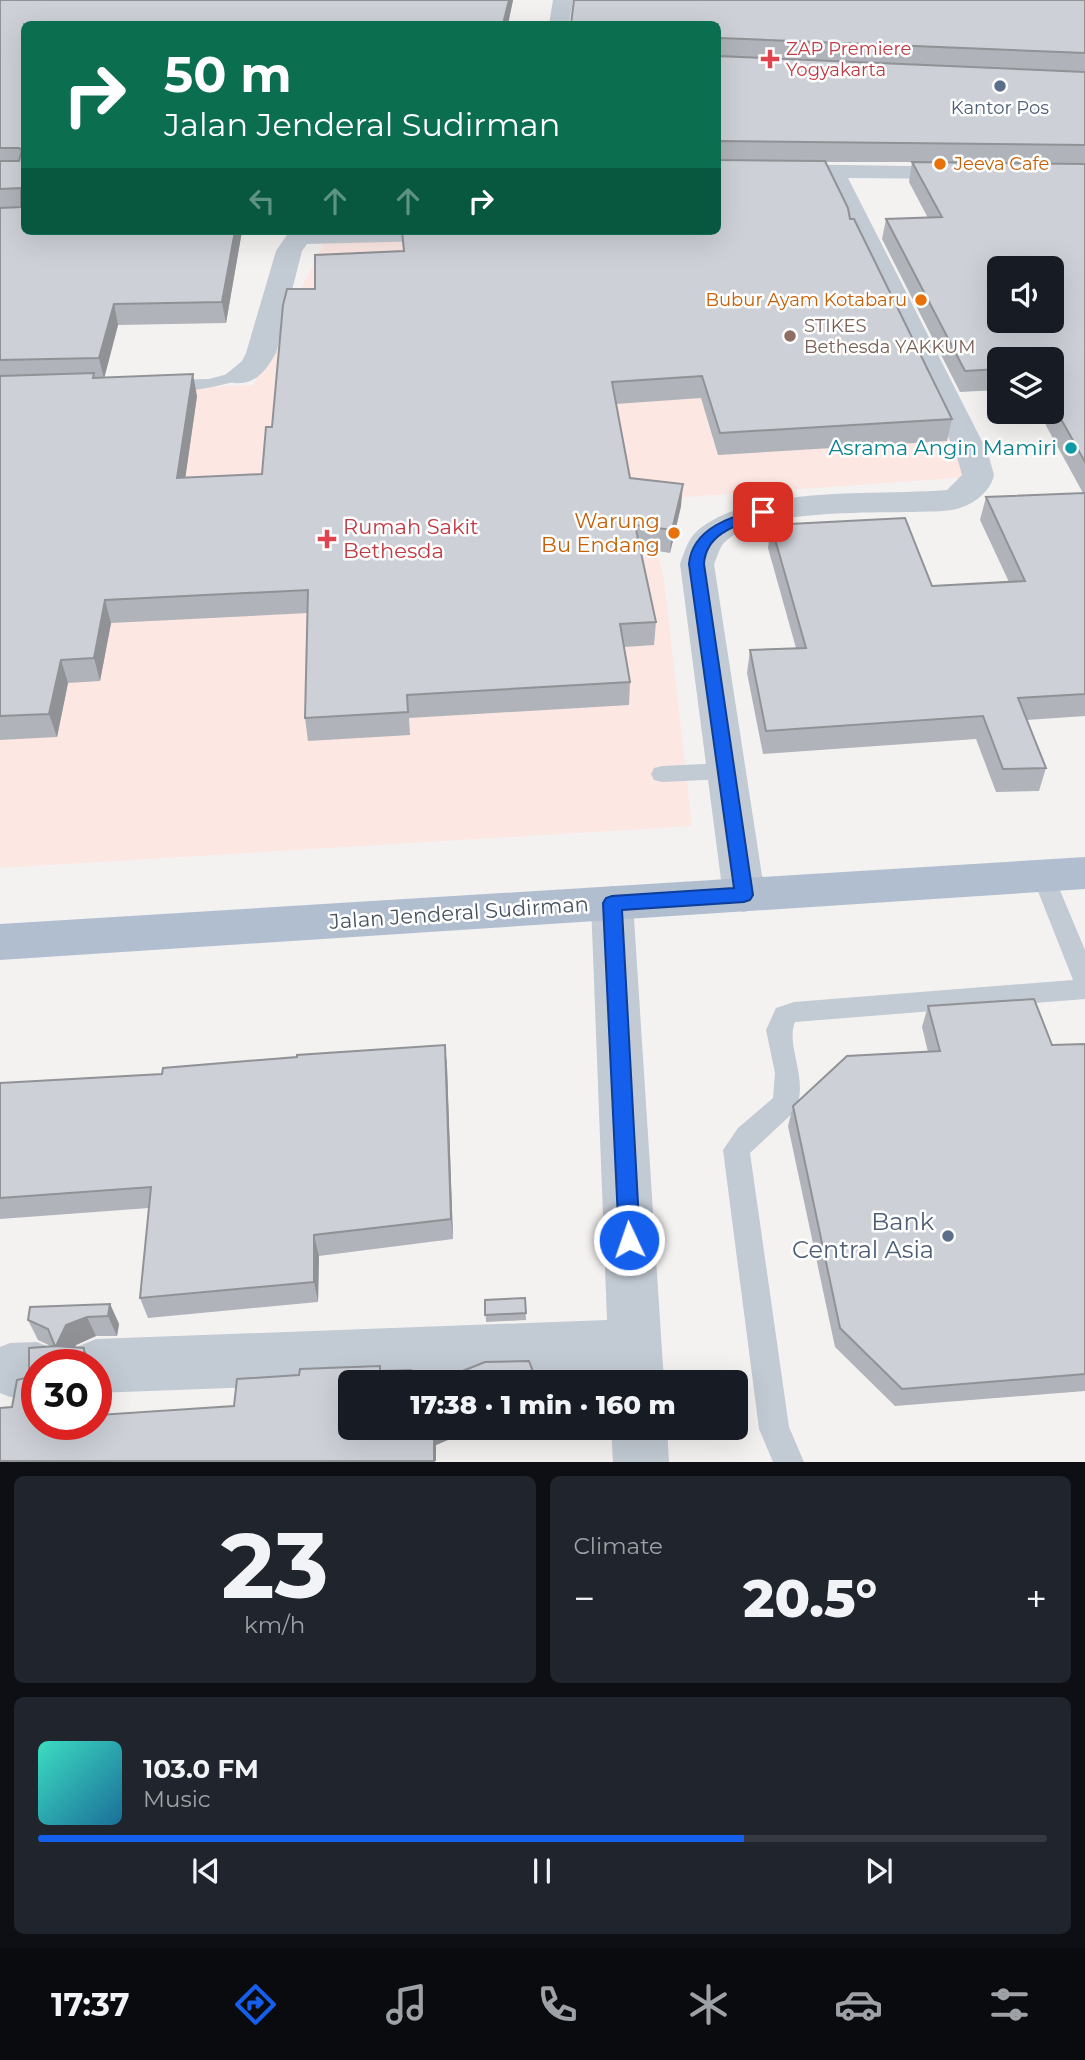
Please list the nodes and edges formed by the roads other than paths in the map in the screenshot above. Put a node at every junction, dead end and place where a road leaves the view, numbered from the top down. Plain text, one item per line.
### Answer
1 (563, 0) edge
2 (560, 21) edge
3 (721, 170) edge
4 (832, 170) junction
5 (992, 173) edge
6 (309, 235) edge
7 (239, 376) joint
8 (153, 386) edge
9 (725, 771) junction
10 (663, 774) dead end
11 (1085, 873) edge
12 (1044, 876) junction
13 (744, 895) junction
14 (612, 903) junction
15 (0, 942) edge
16 (1085, 979) edge
17 (1085, 989) edge
18 (636, 1364) edge
19 (112, 1366) edge
20 (640, 1440) edge
21 (641, 1461) edge
22 (789, 1461) edge

1 - 2 street
3 - 4 street
4 - 5 street
4 - 9 street
6 - 7 street
7 - 8 lane
9 - 10 lane
9 - 13 street
11 - 12 main road, Jalan Jenderal Sudirman
12 - 13 main road, Jalan Jenderal Sudirman
12 - 16 lane
13 - 14 main road, Jalan Jenderal Sudirman
14 - 15 main road, Jalan Jenderal Sudirman
14 - 18 street
17 - 22 lane
18 - 19 street
20 - 21 street

